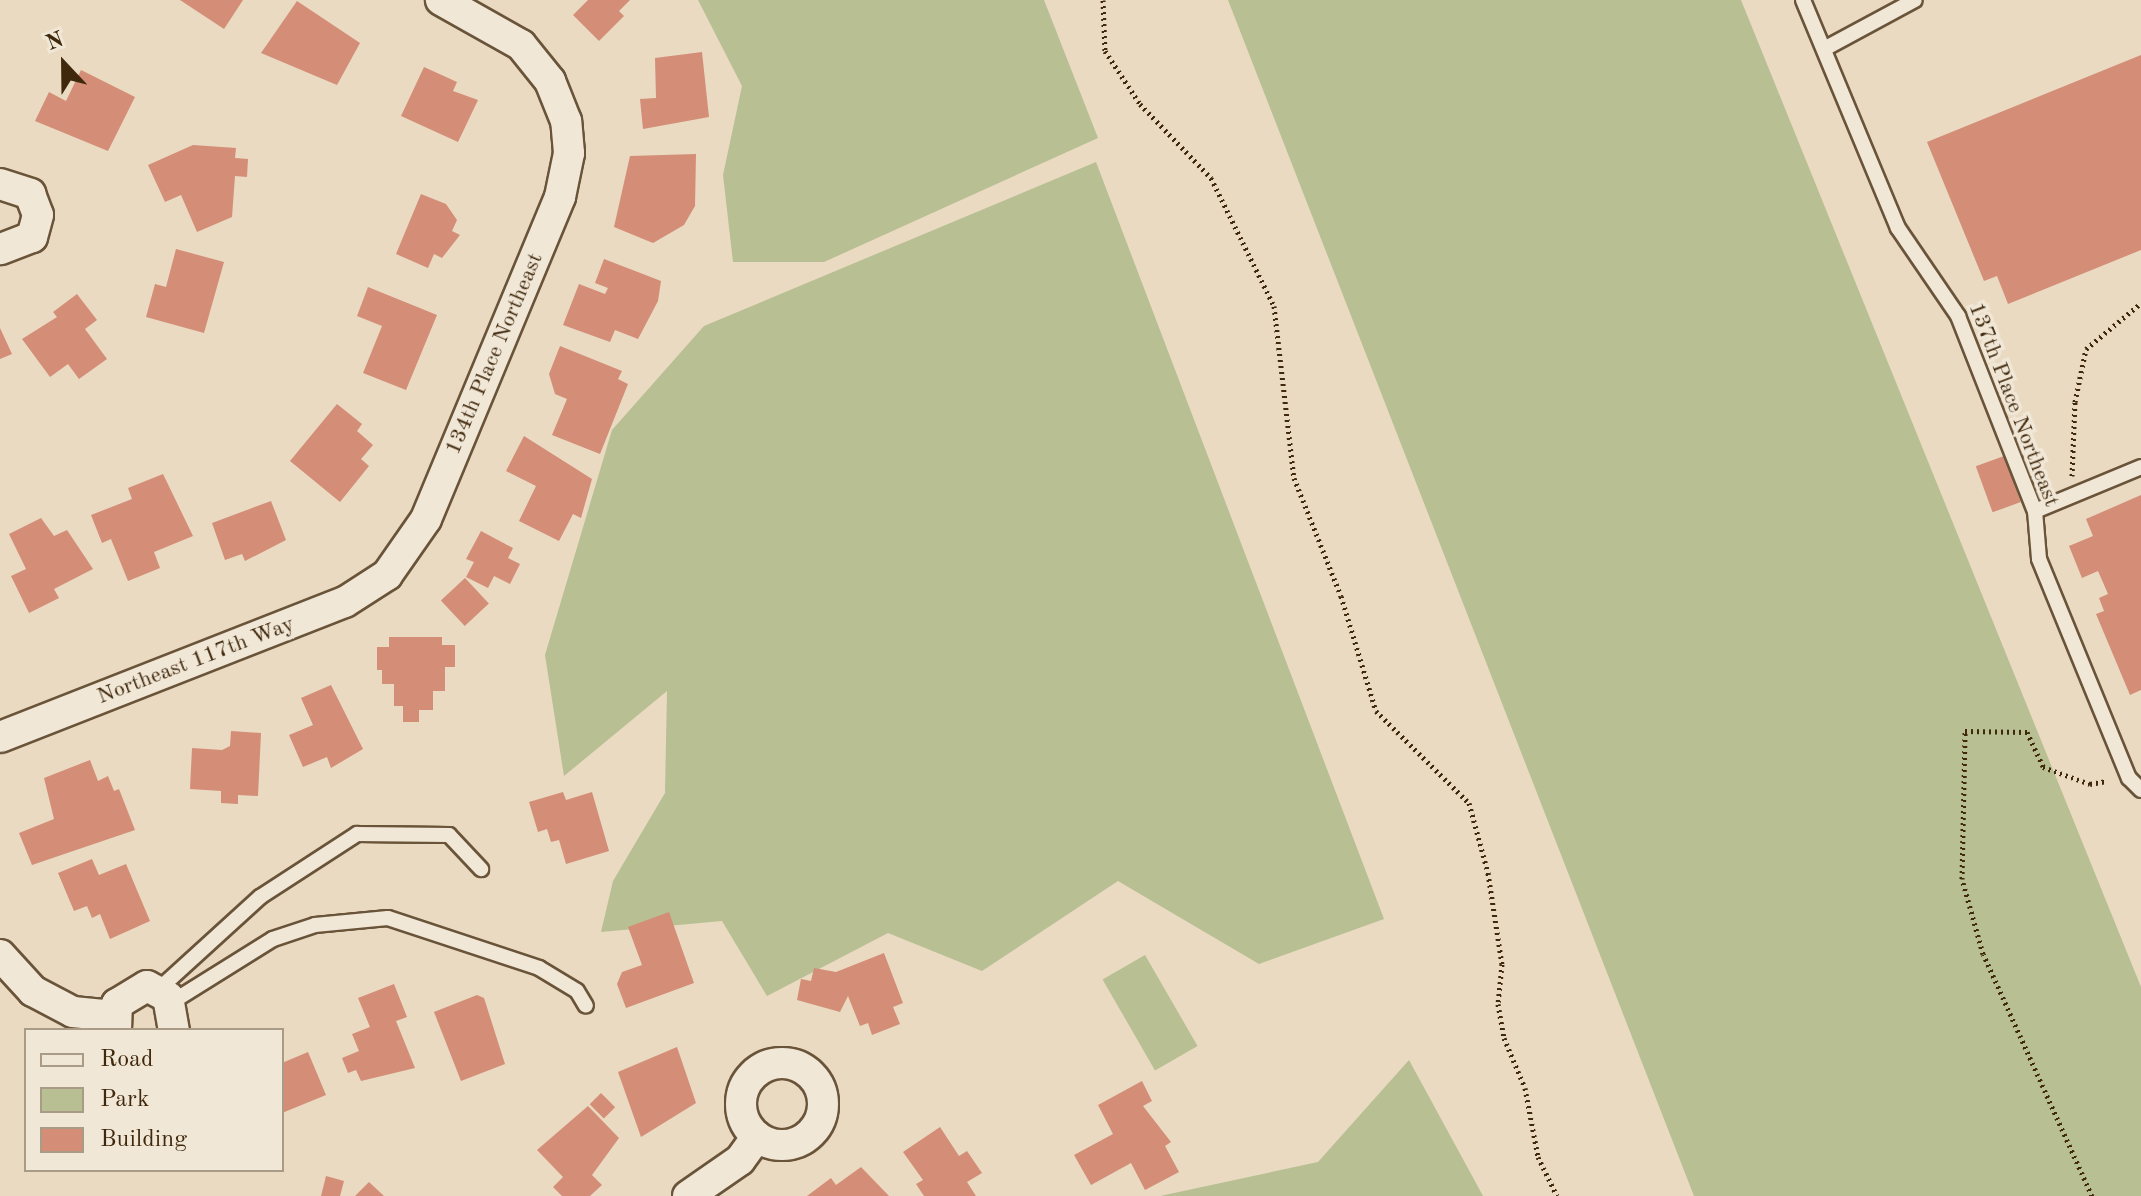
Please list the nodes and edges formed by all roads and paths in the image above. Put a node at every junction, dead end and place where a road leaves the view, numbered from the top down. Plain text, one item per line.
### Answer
1 (441, 0) edge
2 (1103, 0) edge
3 (1803, 0) edge
4 (1887, 0) edge
5 (1915, 0) edge
6 (1880, 19) junction
7 (1824, 49) junction
8 (0, 184) edge
9 (0, 249) edge
10 (2141, 303) edge
11 (2141, 467) edge
12 (2071, 497) junction
13 (2035, 511) junction
14 (387, 575) joint
15 (0, 737) edge
16 (2129, 778) junction
17 (2141, 790) edge
18 (481, 869) dead end
19 (0, 955) edge
20 (586, 1006) dead end
21 (168, 1007) edge
22 (115, 1023) edge
23 (757, 1137) dead end
24 (688, 1196) edge
25 (1557, 1196) edge
26 (2092, 1196) edge

1 - 14 street, 134th Place Northeast
2 - 25 path
3 - 7 lane, 137th Place Northeast
4 - 6 lane
5 - 6 lane
6 - 7 lane
7 - 13 lane, 137th Place Northeast
8 - 9 street
10 - 12 path
11 - 12 lane
12 - 13 lane
13 - 16 lane, 137th Place Northeast
14 - 15 street, Northeast 117th Way
16 - 17 lane, 137th Place Northeast
16 - 26 path
18 - 21 lane
19 - 22 street
20 - 21 lane
21 - 22 street
23 - 24 street

